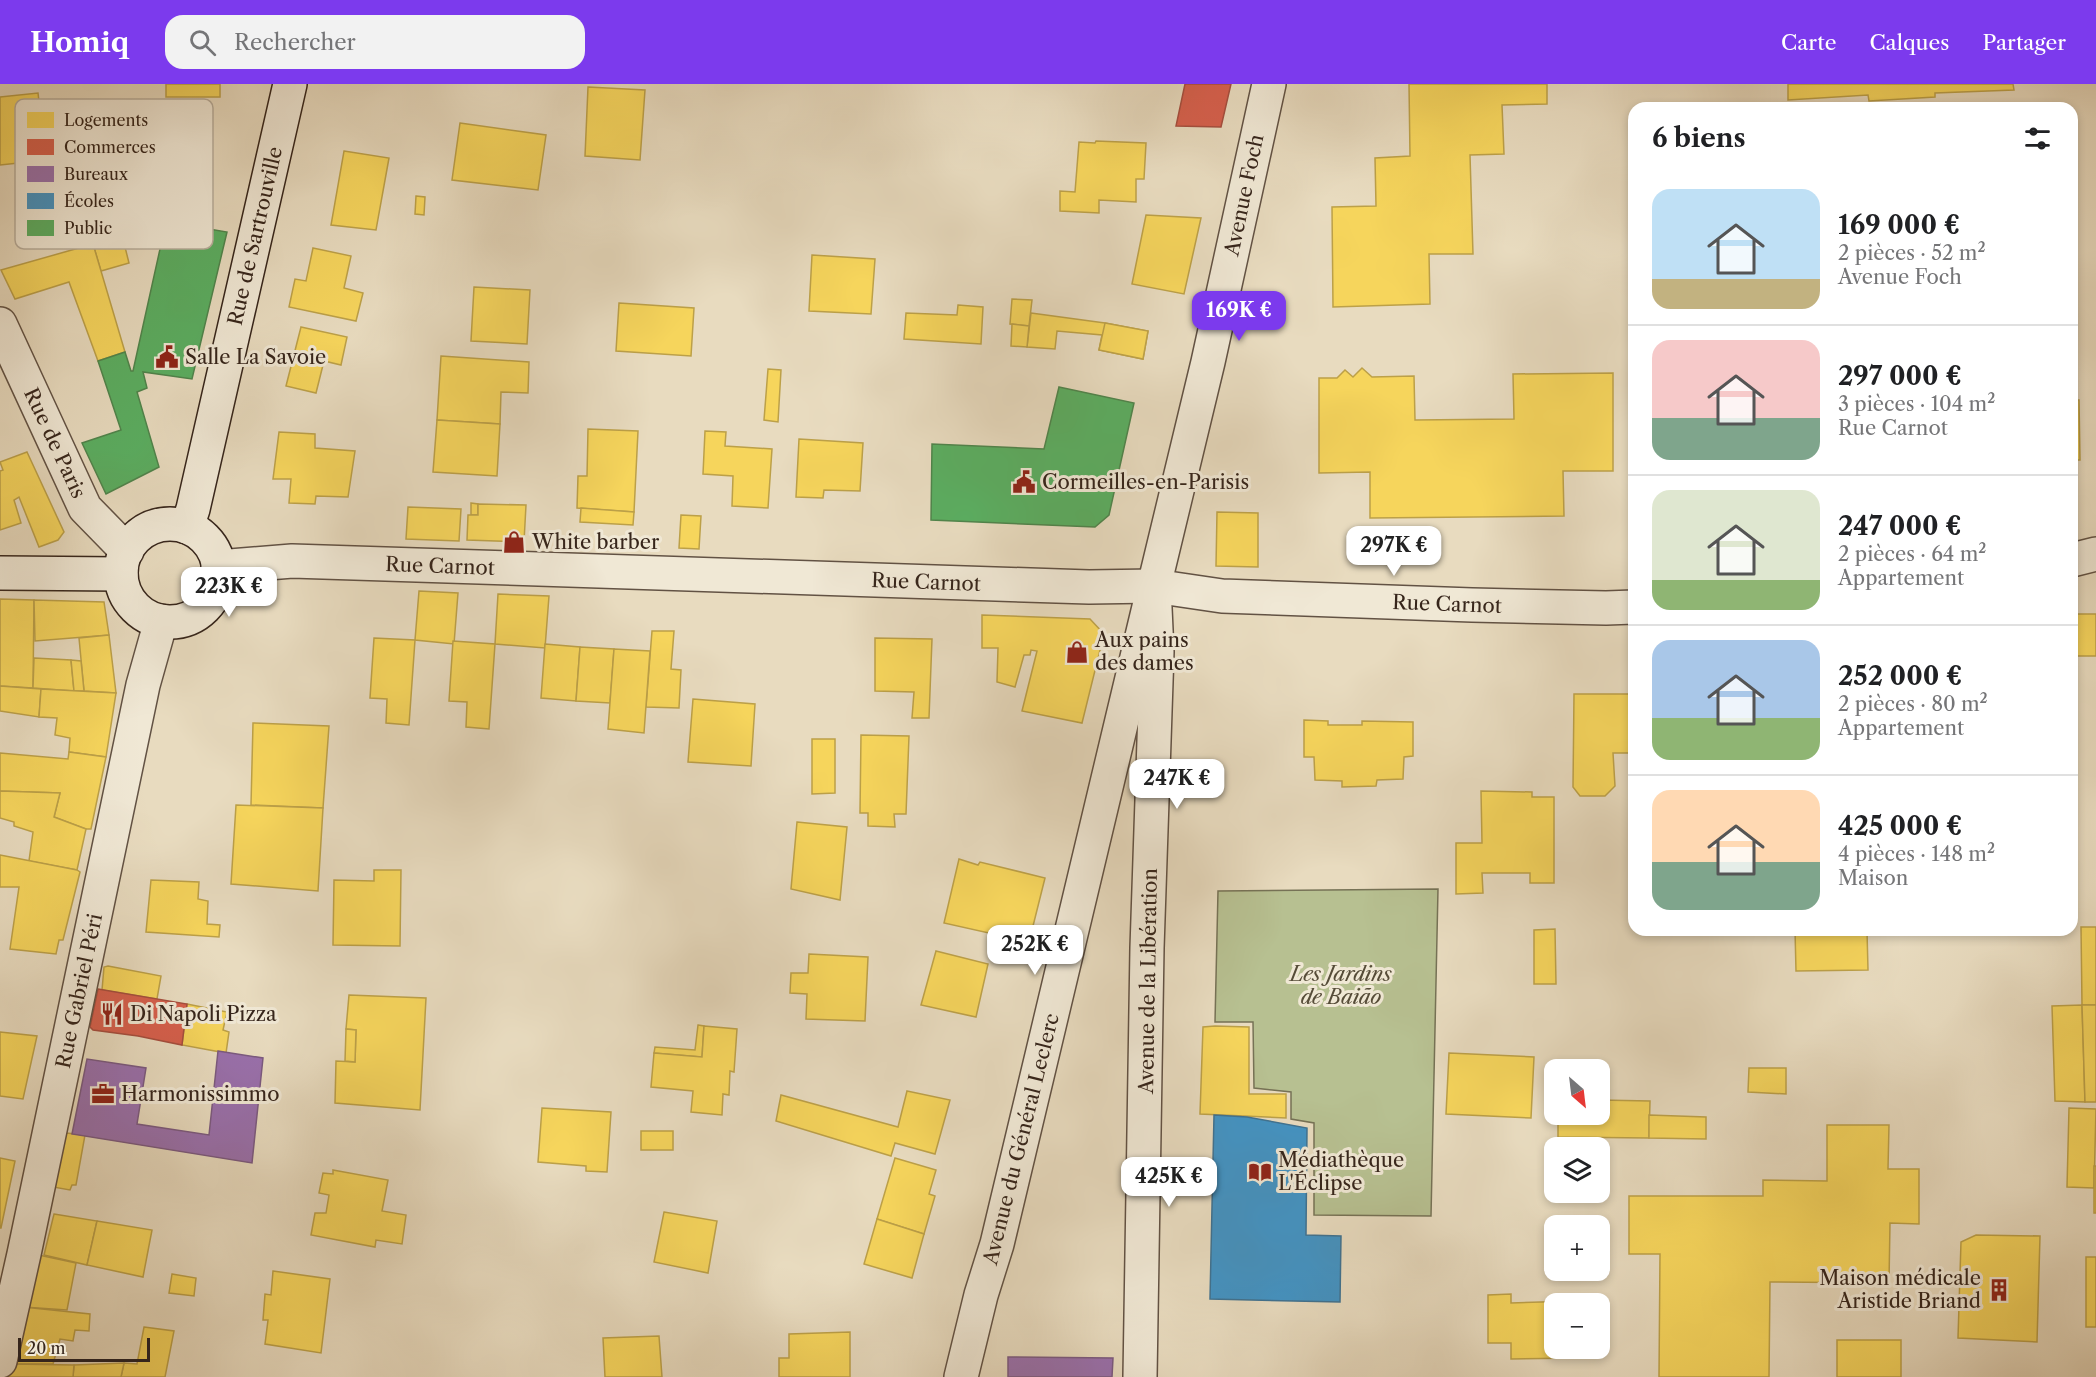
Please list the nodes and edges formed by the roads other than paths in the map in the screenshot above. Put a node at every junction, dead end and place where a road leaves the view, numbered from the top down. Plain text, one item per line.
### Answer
1 (290, 84) edge
2 (1269, 84) edge
3 (0, 324) edge
4 (187, 527) junction
5 (2096, 554) edge
6 (2078, 558) edge
7 (124, 562) junction
8 (218, 567) junction
9 (0, 573) edge
10 (1154, 586) junction
11 (1628, 607) edge
12 (161, 621) junction
13 (0, 1361) edge
14 (961, 1377) edge
15 (1140, 1377) edge

1 - 4 street, Rue de Sartrouville
2 - 10 street, Avenue Foch
3 - 7 street, Rue de Paris
4 - 7 street
4 - 8 street
5 - 6 street
7 - 9 street
7 - 12 street
8 - 10 street, Rue Carnot
8 - 12 street
10 - 11 street, Rue Carnot
10 - 14 street, Avenue du Général Leclerc
10 - 15 street, Avenue de la Libération
12 - 13 street, Rue Gabriel Péri

